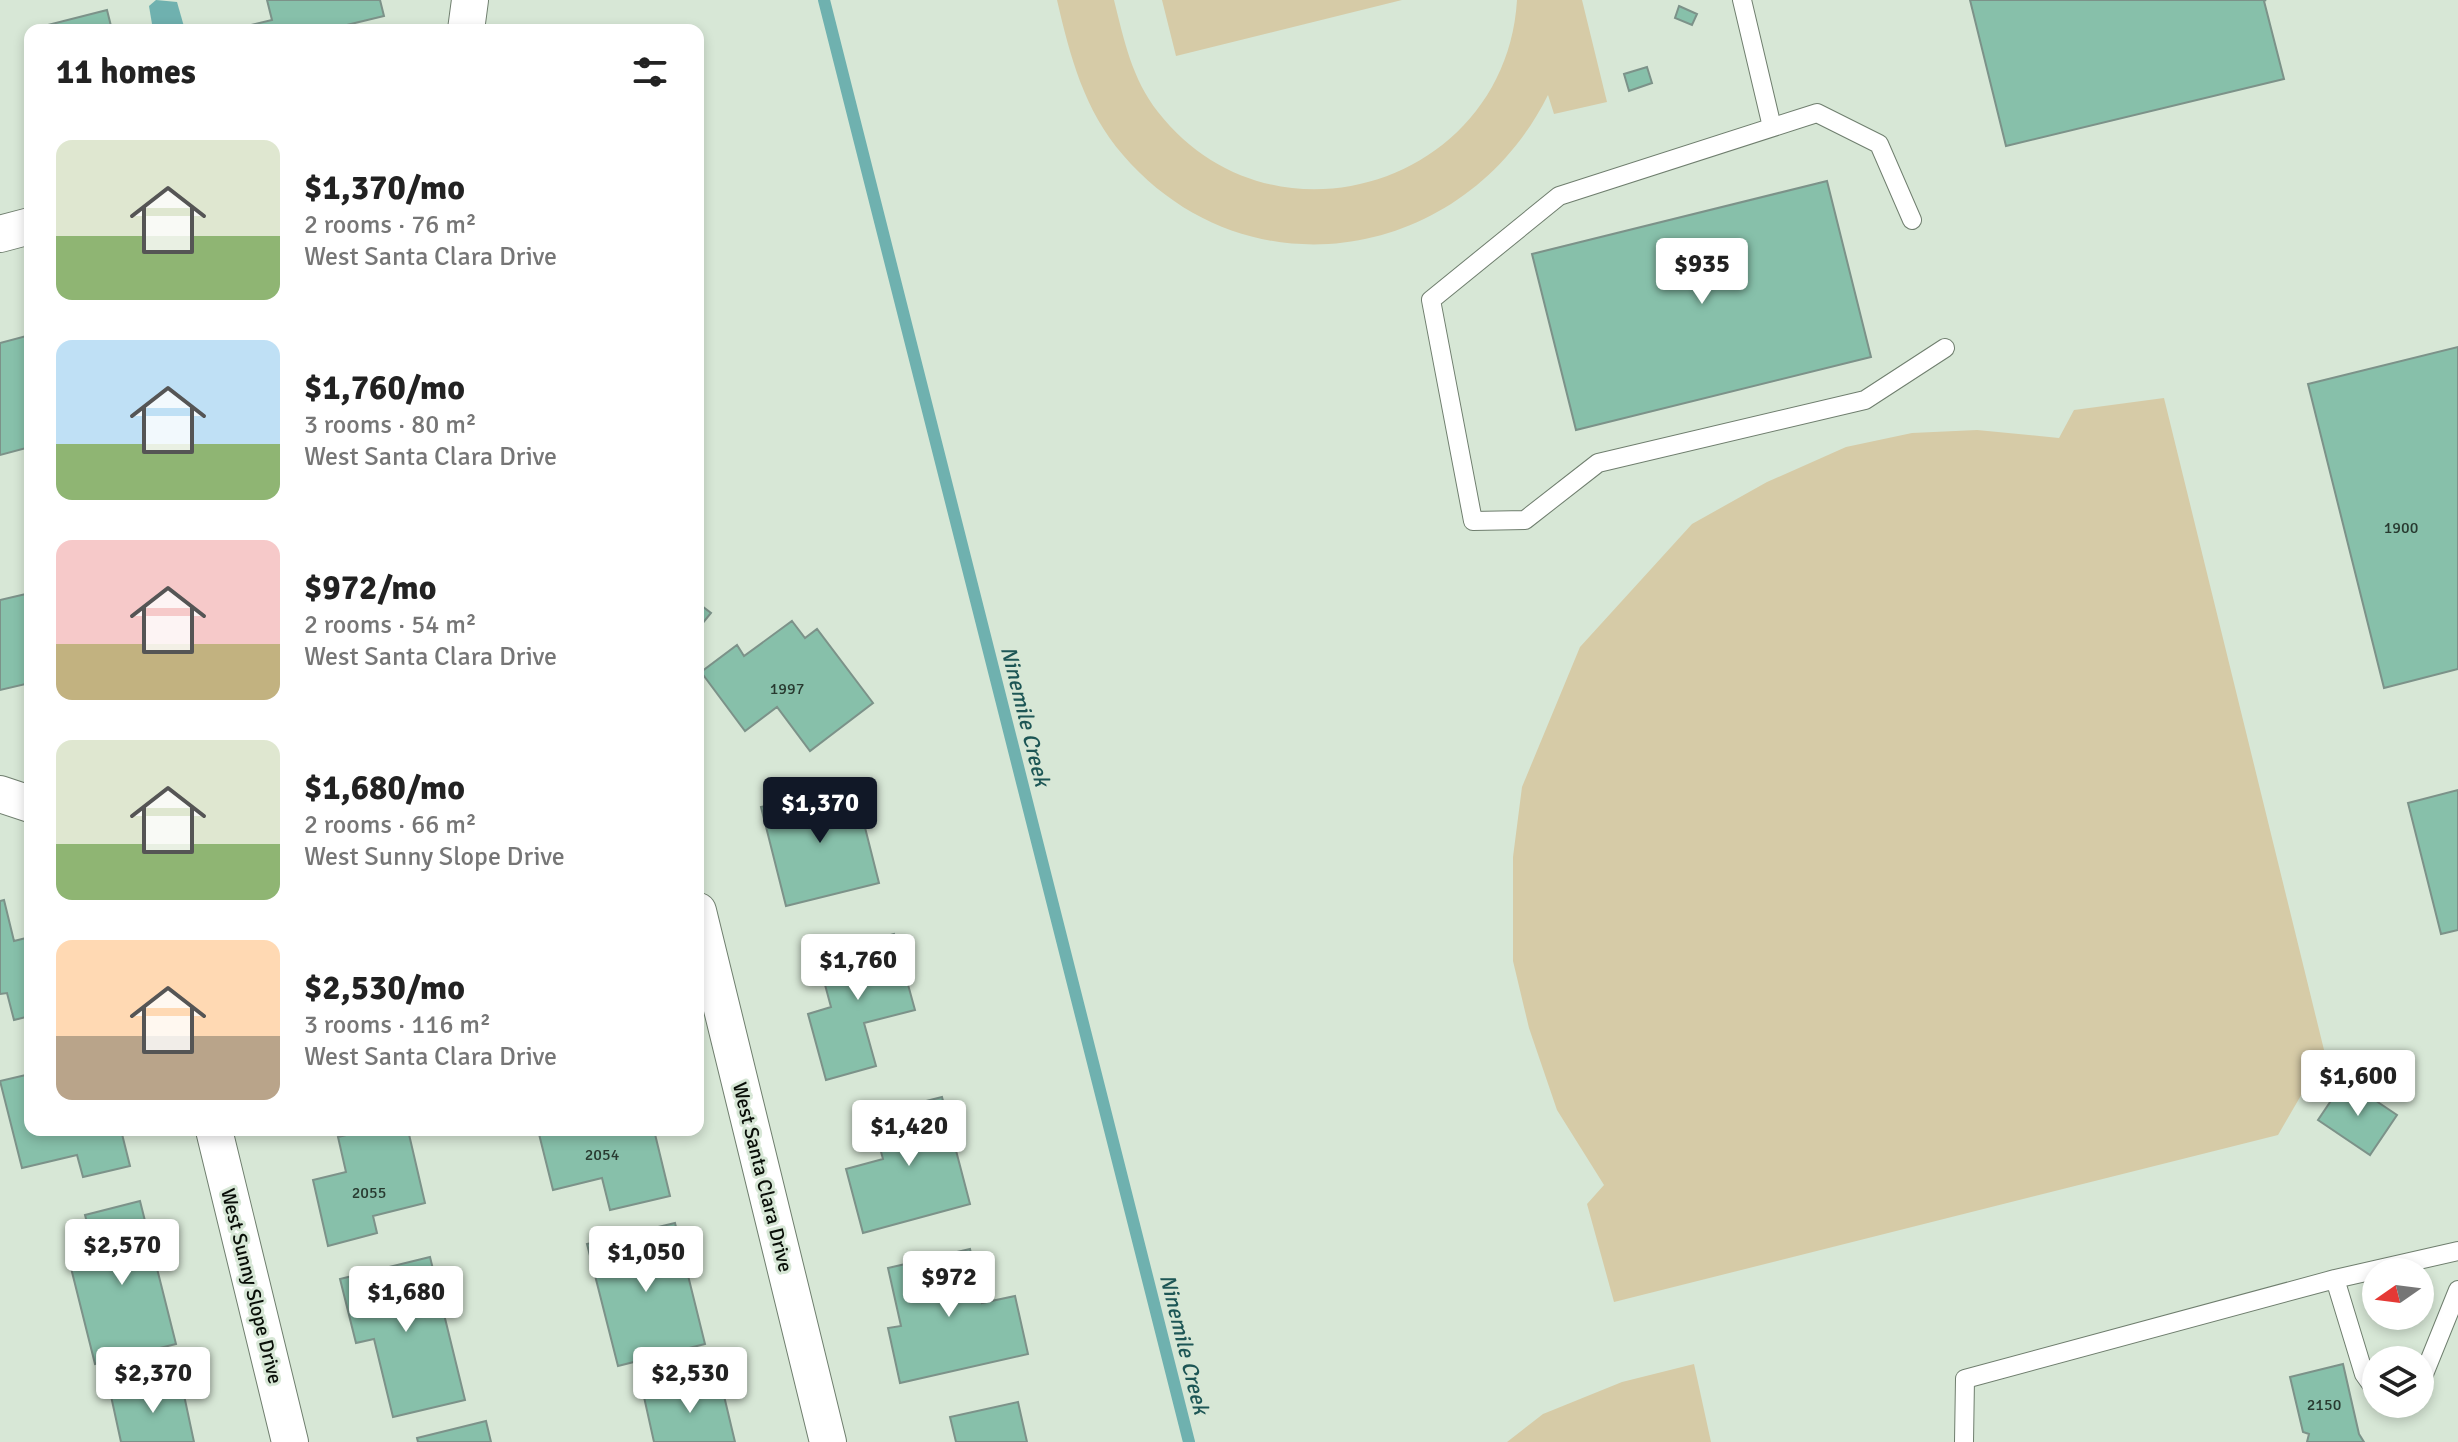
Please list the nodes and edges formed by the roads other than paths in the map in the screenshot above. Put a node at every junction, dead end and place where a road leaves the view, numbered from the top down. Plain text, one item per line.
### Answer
1 (470, 0) edge
2 (1742, 0) edge
3 (467, 24) edge
4 (1772, 127) junction
5 (1912, 220) dead end
6 (24, 228) edge
7 (0, 234) edge
8 (1945, 348) dead end
9 (0, 794) edge
10 (24, 802) edge
11 (704, 936) edge
12 (215, 1136) edge
13 (2458, 1251) edge
14 (2335, 1279) junction
15 (2458, 1290) edge
16 (2434, 1349) edge
17 (2362, 1367) edge
18 (290, 1442) edge
19 (828, 1442) edge
20 (1964, 1442) edge

1 - 3 street
2 - 4 lane
4 - 5 lane
4 - 8 lane
6 - 7 street
9 - 10 street
11 - 19 street, West Santa Clara Drive
12 - 18 street, West Sunny Slope Drive
13 - 14 lane
14 - 17 lane
14 - 20 lane
15 - 16 lane

